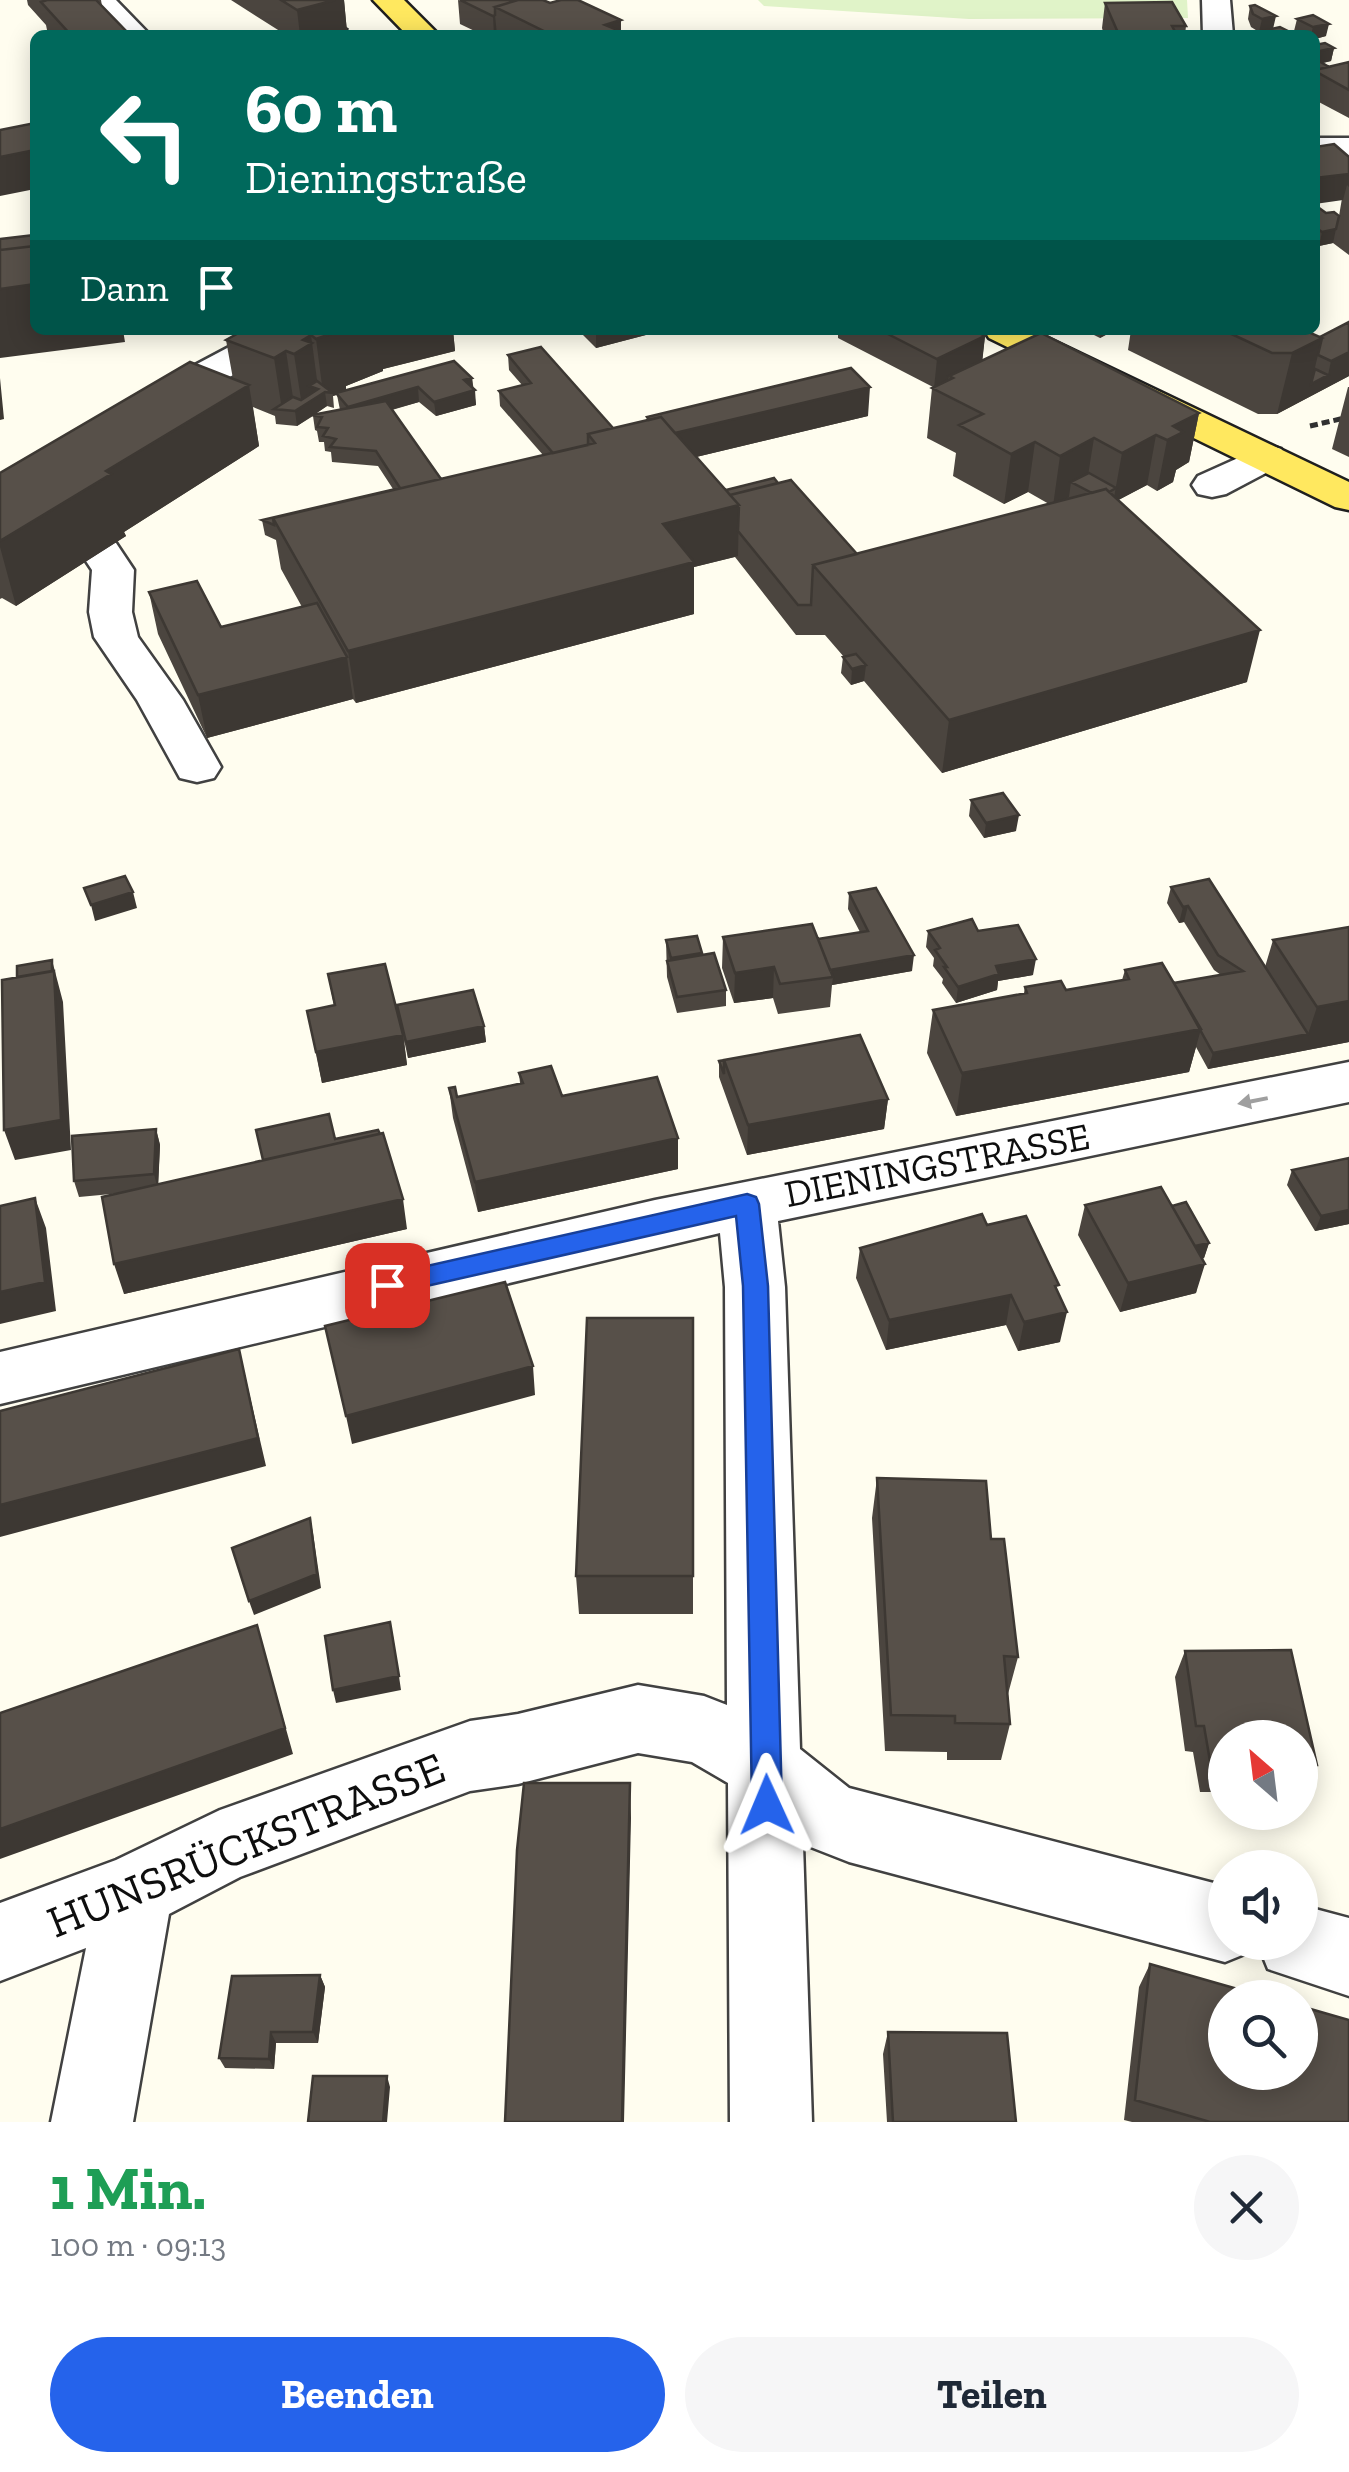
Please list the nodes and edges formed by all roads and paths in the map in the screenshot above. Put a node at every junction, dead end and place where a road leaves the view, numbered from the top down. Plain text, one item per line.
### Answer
1 (100, 0) edge
2 (387, 0) edge
3 (1216, 0) edge
4 (342, 26) dead end
5 (129, 30) edge
6 (348, 30) edge
7 (419, 30) edge
8 (1218, 30) edge
9 (280, 335) edge
10 (1012, 335) edge
11 (114, 425) edge
12 (1267, 457) junction
13 (1212, 485) dead end
14 (1349, 498) edge
15 (101, 552) dead end
16 (197, 767) dead end
17 (1349, 1082) edge
18 (747, 1204) junction
19 (0, 1378) edge
20 (766, 1766) junction
21 (135, 1891) junction
22 (1208, 1920) edge
23 (0, 1942) edge
24 (1318, 1949) edge
25 (1349, 1957) edge
26 (92, 2122) edge
27 (772, 2122) edge

1 - 5 street
2 - 7 main road
3 - 8 street
4 - 6 path
9 - 11 street
10 - 12 main road
12 - 13 street
12 - 14 main road
15 - 16 street
17 -> 18 street, DIENINGSTRASSE
18 - 19 street, DIENINGSTRASSE
18 - 20 street
20 - 21 street, HUNSRÜCKSTRASSE
20 - 22 street, HUNSRÜCKSTRASSE
20 - 27 street
21 - 23 street, HUNSRÜCKSTRASSE
21 - 26 street
24 - 25 street

